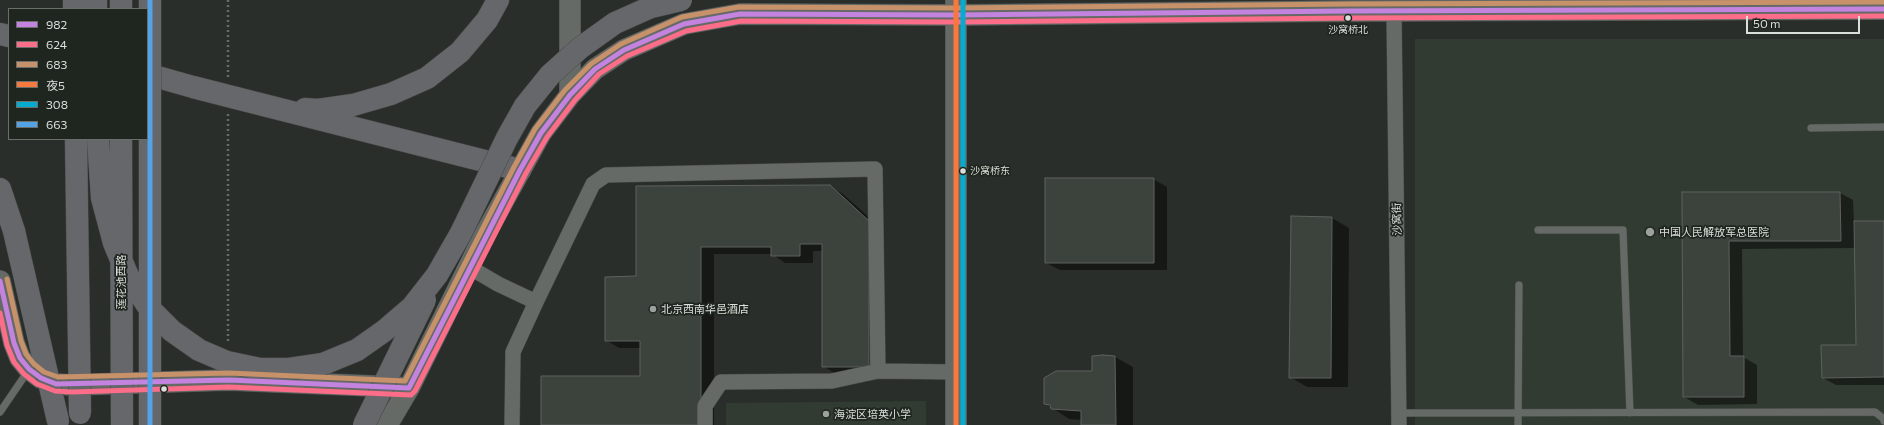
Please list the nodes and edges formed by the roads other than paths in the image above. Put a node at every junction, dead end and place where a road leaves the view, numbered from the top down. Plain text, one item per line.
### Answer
1 (150, 0) edge
2 (498, 0) edge
3 (570, 0) edge
4 (680, 0) edge
5 (1627, 5) edge
6 (1816, 5) edge
7 (1878, 6) edge
8 (889, 7) edge
9 (1022, 7) edge
10 (956, 8) edge
11 (1394, 12) junction
12 (148, 74) edge
13 (570, 96) junction
14 (270, 107) junction
15 (1884, 127) edge
16 (1811, 128) dead end
17 (76, 140) edge
18 (98, 140) edge
19 (121, 140) edge
20 (520, 170) junction
21 (0, 189) edge
22 (1538, 230) dead end
23 (469, 267) junction
24 (437, 275) junction
25 (0, 281) edge
26 (1519, 285) dead end
27 (536, 302) junction
28 (29, 368) junction
29 (878, 371) junction
30 (956, 372) junction
31 (409, 388) junction
32 (0, 412) edge
33 (1518, 412) junction
34 (1630, 412) junction
35 (81, 419) edge
36 (1399, 419) edge
37 (1884, 421) edge
38 (58, 423) edge
39 (122, 425) edge
40 (150, 425) edge
41 (364, 425) edge
42 (386, 425) edge
43 (401, 425) edge
44 (512, 425) edge
45 (705, 425) edge
46 (956, 425) edge
47 (1518, 425) edge

1 - 40 highway, bridge
2 - 14 highway
3 - 13 street
4 - 24 highway, bridge
5 - 6 street
5 - 11 street
6 - 7 street
8 - 10 street
8 - 13 street
9 - 10 street
9 - 11 street
10 - 30 street
11 - 36 street, 沙窝街
12 - 14 highway, bridge
13 - 20 street
14 - 20 highway
15 - 16 lane
17 - 35 highway, bridge
18 - 24 highway, bridge
19 - 39 highway, 莲花池西路, bridge
20 - 23 street
21 - 38 highway, bridge
22 - 34 lane
23 - 27 street
23 - 31 street
24 - 41 highway, bridge
25 - 28 street
26 - 33 lane
27 - 29 street
27 - 44 street
28 - 31 street
28 - 32 lane
29 - 30 street
29 - 45 street
30 - 46 street
31 - 42 street
31 - 43 street
33 - 34 lane
33 - 36 lane
33 - 47 lane
34 - 37 lane

